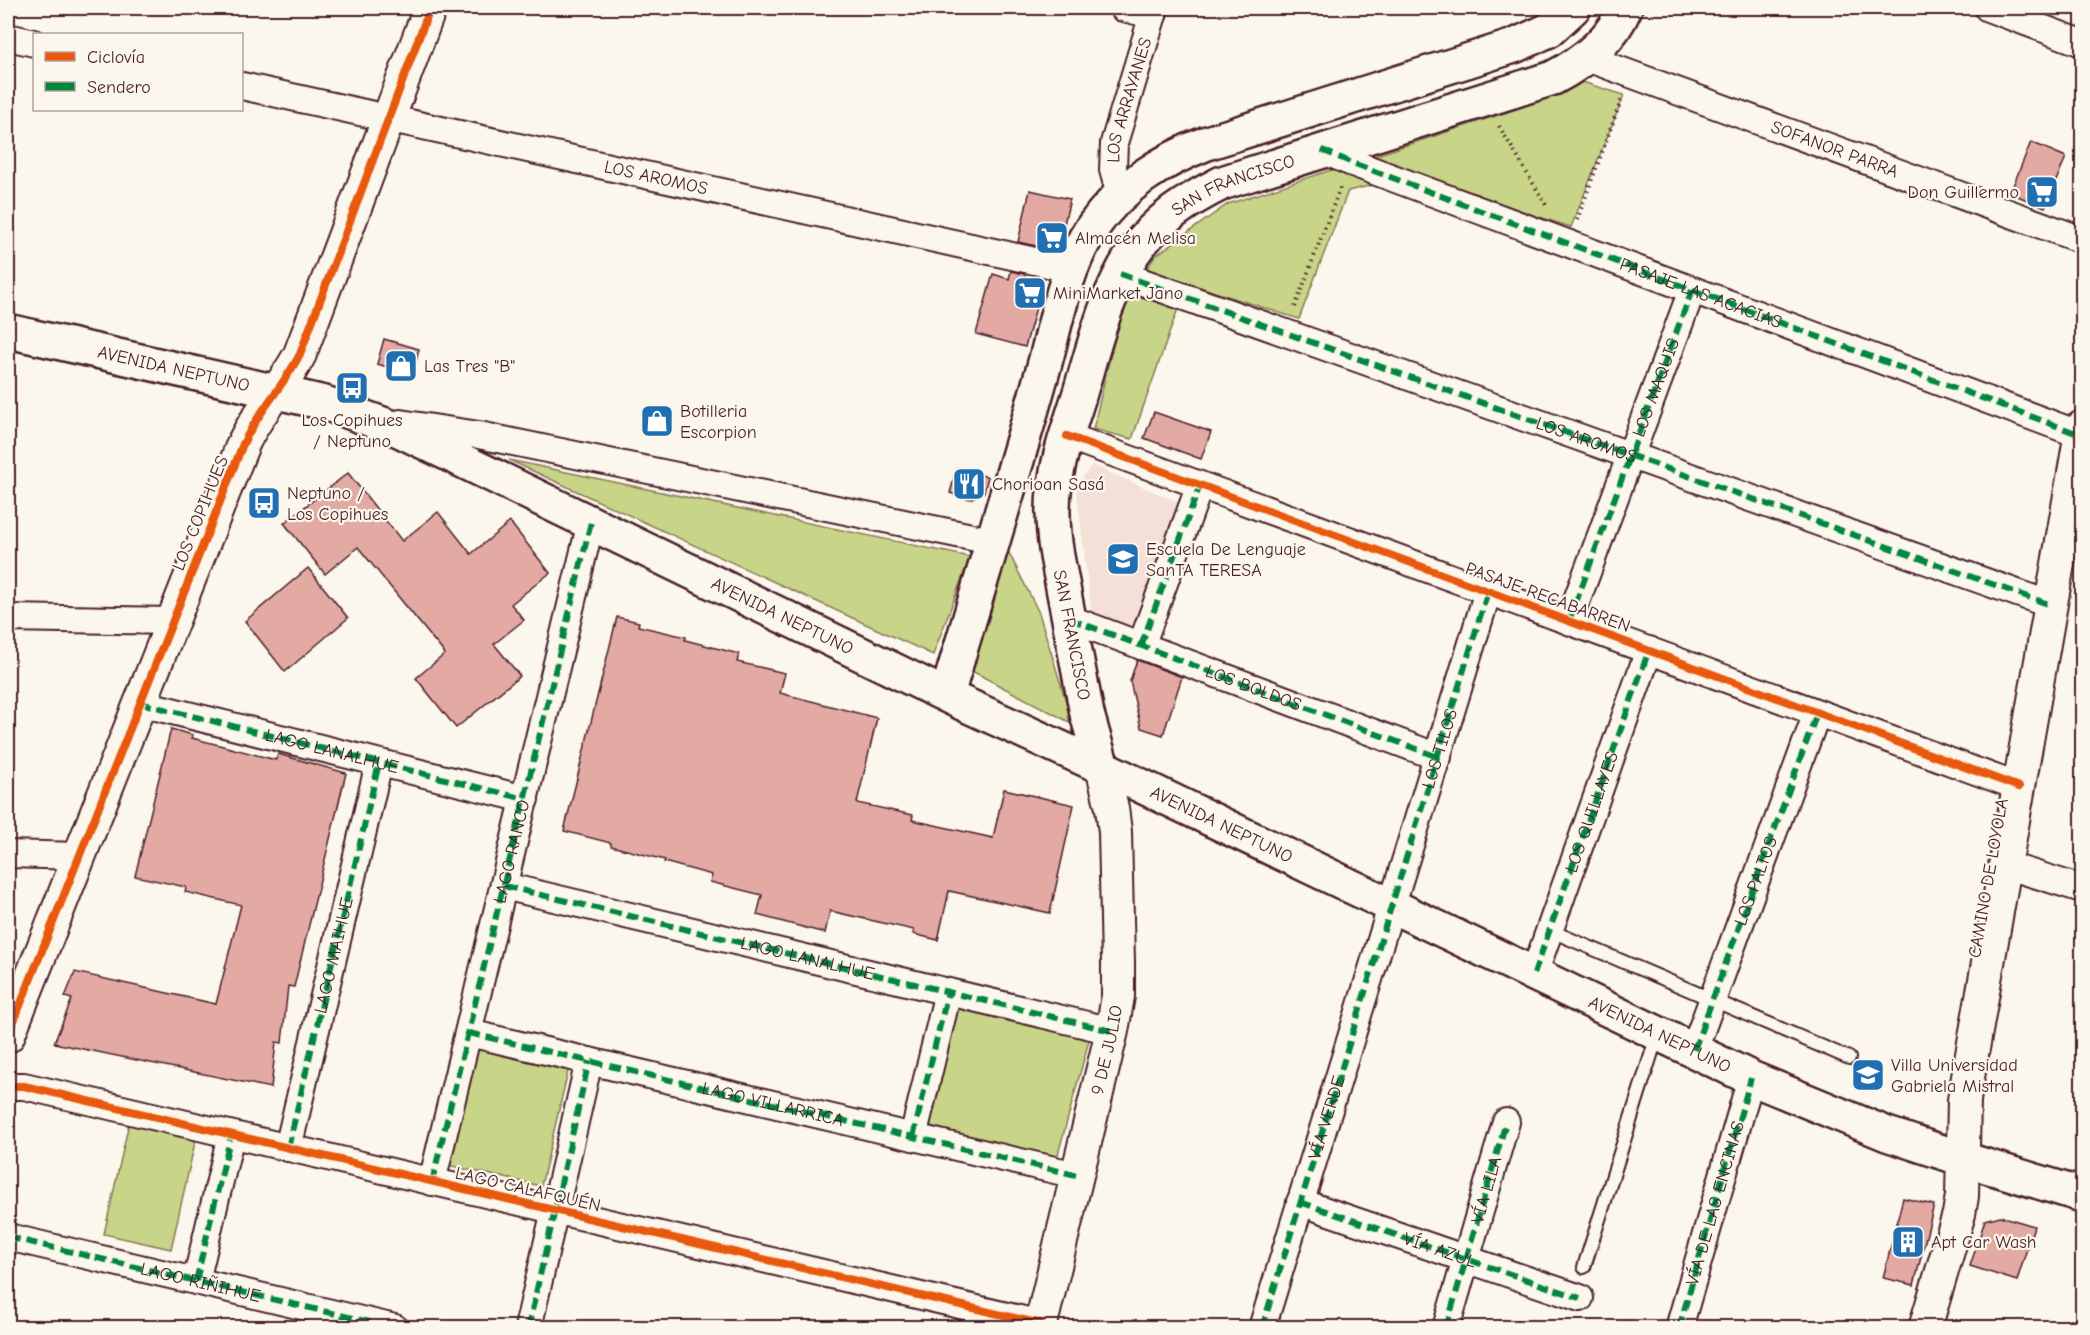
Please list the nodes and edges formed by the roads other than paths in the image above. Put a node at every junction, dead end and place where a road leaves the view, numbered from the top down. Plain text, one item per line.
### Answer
1 (430, 8) edge
2 (1123, 8) edge
3 (1573, 8) edge
4 (1625, 8) edge
5 (1988, 8) edge
6 (1154, 11) edge
7 (8, 37) edge
8 (33, 43) edge
9 (2082, 43) edge
10 (1587, 58) junction
11 (243, 86) edge
12 (389, 117) junction
13 (1336, 156) junction
14 (1120, 195) junction
15 (2082, 240) edge
16 (1071, 269) junction
17 (1120, 274) junction
18 (1692, 290) junction
19 (8, 331) edge
20 (276, 392) junction
21 (374, 419) junction
22 (2082, 431) edge
23 (1067, 436) junction
24 (1630, 456) junction
25 (1200, 485) junction
26 (591, 522) junction
27 (991, 541) junction
28 (1488, 591) junction
29 (2051, 605) junction
30 (8, 618) edge
31 (1070, 620) junction
32 (172, 621) junction
33 (1569, 621) junction
34 (1141, 646) junction
35 (1649, 650) junction
36 (946, 695) junction
37 (140, 703) junction
38 (1817, 713) junction
39 (1438, 757) junction
40 (379, 763) junction
41 (1102, 767) junction
42 (2019, 787) junction
43 (525, 799) junction
44 (8, 854) edge
45 (79, 856) junction
46 (2005, 865) junction
47 (504, 886) junction
48 (2082, 888) edge
49 (1392, 906) junction
50 (1549, 930) junction
51 (1534, 974) junction
52 (948, 992) junction
53 (1712, 1000) junction
54 (1112, 1031) junction
55 (469, 1033) junction
56 (1658, 1033) junction
57 (8, 1036) edge
58 (1694, 1050) junction
59 (1849, 1058) dead end
60 (589, 1061) junction
61 (1751, 1077) junction
62 (8, 1086) edge
63 (1506, 1122) dead end
64 (231, 1134) junction
65 (913, 1137) junction
66 (288, 1148) junction
67 (1963, 1159) junction
68 (1076, 1175) junction
69 (432, 1182) junction
70 (2082, 1195) edge
71 (1300, 1202) junction
72 (555, 1210) junction
73 (8, 1237) edge
74 (1466, 1259) junction
75 (1584, 1267) dead end
76 (196, 1281) junction
77 (1580, 1298) dead end
78 (1040, 1326) edge
79 (394, 1328) edge
80 (528, 1328) edge
81 (1262, 1328) edge
82 (1446, 1328) edge
83 (1679, 1328) edge
84 (1925, 1328) edge

1 - 12 street, LOS COPIHUES
2 - 6 street
3 - 14 main road
4 - 10 main road, SAN FRANCISCO
5 - 9 street
6 - 14 street, LOS ARRAYANES
7 - 8 street
10 - 13 main road, SAN FRANCISCO
10 - 15 street, SOFANOR PARRA
11 - 12 street, LOS AROMOS
12 - 16 street, LOS AROMOS
12 - 20 street, LOS COPIHUES
13 - 17 main road, SAN FRANCISCO
13 - 18 street, PASAJE LAS ACACIAS
14 - 16 main road
16 - 27 main road
17 - 23 main road, SAN FRANCISCO
17 - 24 street, LOS AROMOS
18 - 22 street, PASAJE LAS ACACIAS
18 - 24 street, LOS MAQUIS
19 - 20 main road, AVENIDA NEPTUNO
20 - 21 main road, AVENIDA NEPTUNO
20 - 32 street, LOS COPIHUES
21 - 26 main road, AVENIDA NEPTUNO
21 - 27 street, AVENIDA NEPTUNO
22 - 29 street, CAMINO DE LOYOLA
23 - 25 street, PASAJE RECABARREN
23 - 31 main road, SAN FRANCISCO
24 - 29 street, LOS AROMOS
24 - 33 street, LOS MAQUIS
25 - 28 street, PASAJE RECABARREN
25 - 34 street
26 - 36 main road, AVENIDA NEPTUNO
26 - 43 street, LAGO RANCO
27 - 36 main road
28 - 33 street, PASAJE RECABARREN
28 - 39 street, LOS TILOS
29 - 42 street, CAMINO DE LOYOLA
30 - 32 street
31 - 34 street, LOS BOLDOS
31 - 41 main road, SAN FRANCISCO
32 - 37 street, LOS COPIHUES
33 - 35 street, PASAJE RECABARREN
34 - 39 street, LOS BOLDOS
35 - 38 street, PASAJE RECABARREN
35 - 50 street, LOS QUILLAYES
36 - 41 main road, AVENIDA NEPTUNO
37 - 40 street, LAGO LANALHUE
37 - 45 street, LOS COPIHUES
38 - 42 street, PASAJE RECABARREN
38 - 53 street, LOS PALTOS
39 - 49 street, LOS TILOS
40 - 43 street, LAGO LANALHUE
40 - 66 street, LAGO MAIHUE
41 - 49 main road, AVENIDA NEPTUNO
41 - 54 street, 9 DE JULIO
42 - 46 street, CAMINO DE LOYOLA
43 - 47 street, LAGO RANCO
44 - 45 street
45 - 57 street, LOS COPIHUES
46 - 48 street
46 - 67 street, CAMINO DE LOYOLA
47 - 52 street, LAGO LANALHUE
47 - 55 street, LAGO RANCO
49 - 51 main road, AVENIDA NEPTUNO
49 - 71 street, VÍA VERDE
50 - 51 street, LOS QUILLAYES
50 - 53 lane
51 - 56 main road, AVENIDA NEPTUNO
52 - 54 street, LAGO LANALHUE
52 - 65 street
53 - 58 street, LOS PALTOS
53 - 59 lane
54 - 68 street, 9 DE JULIO
55 - 60 street, LAGO VILLARRICA
55 - 69 street, LAGO RANCO
56 - 58 main road, AVENIDA NEPTUNO
56 - 75 lane
58 - 61 main road, AVENIDA NEPTUNO
60 - 65 street, LAGO VILLARRICA
60 - 72 street
61 - 67 main road, AVENIDA NEPTUNO
61 - 83 street, VÍA DE LAS ENCINAS
62 - 64 street, LAGO CALAFQUÉN
63 - 74 street, VÍA LILA
64 - 66 street, LAGO CALAFQUÉN
64 - 76 street
65 - 68 street, LAGO VILLARRICA
66 - 69 street, LAGO CALAFQUÉN
67 - 70 main road, AVENIDA NEPTUNO
67 - 84 street, CAMINO DE LOYOLA
68 - 78 street, 9 DE JULIO
69 - 72 street, LAGO CALAFQUÉN
71 - 74 street, VÍA AZUL
71 - 81 street, VÍA VERDE
72 - 78 street, LAGO CALAFQUÉN
72 - 80 street
73 - 76 street, LAGO RIÑIHUE
74 - 77 street, VÍA AZUL
74 - 82 street, VÍA LILA
76 - 79 street, LAGO RIÑIHUE

